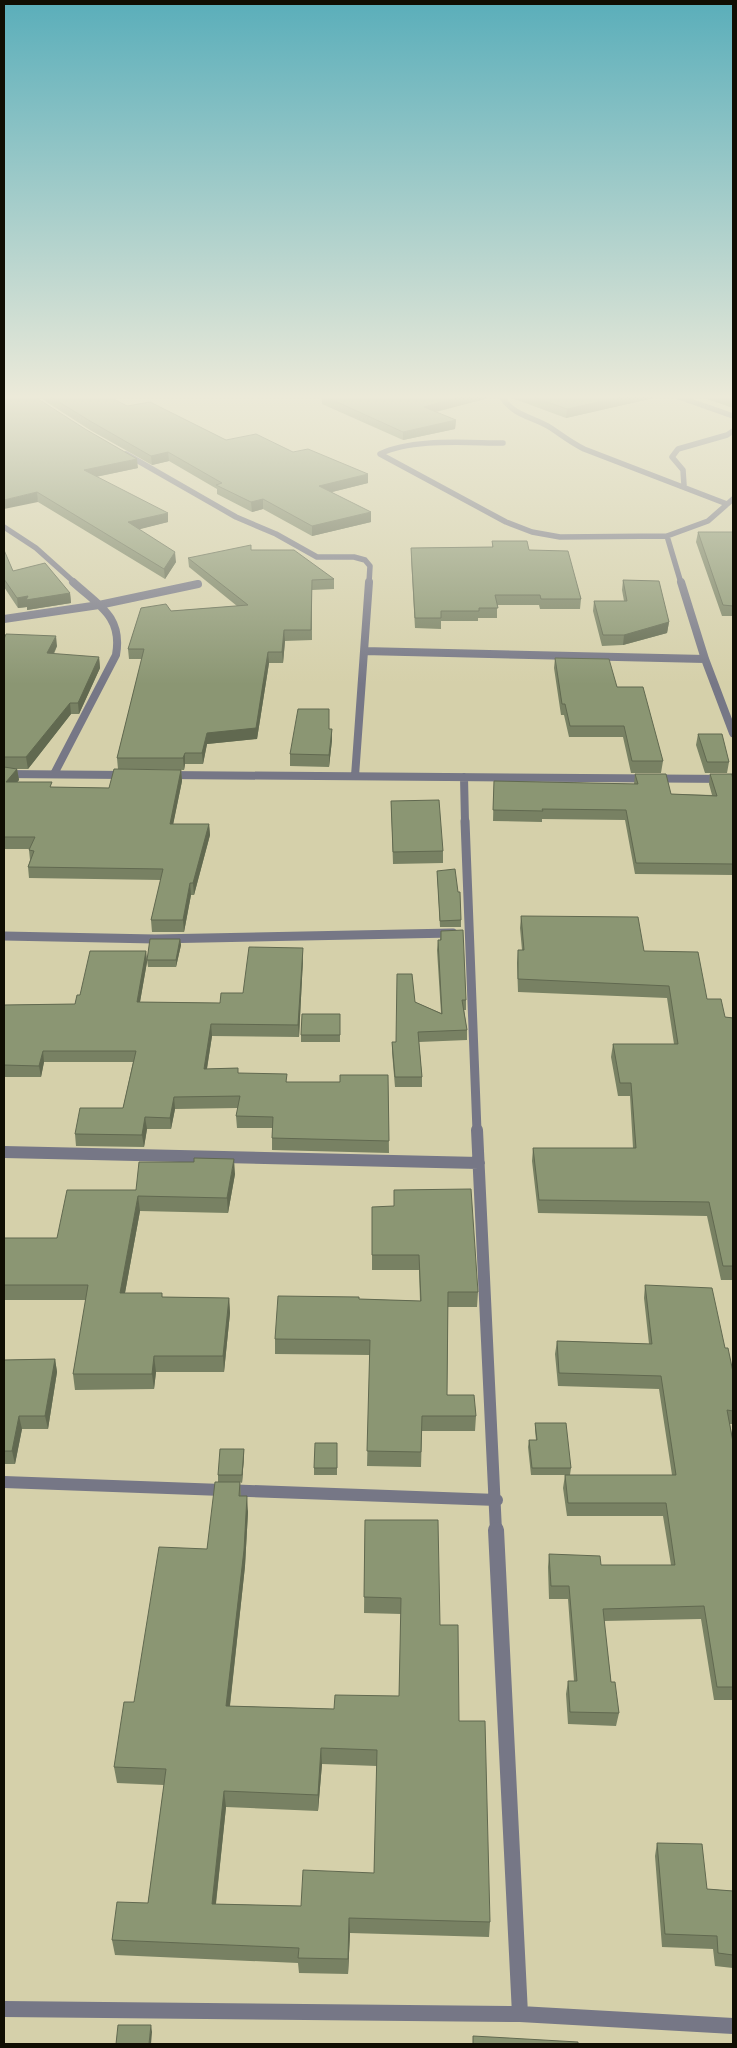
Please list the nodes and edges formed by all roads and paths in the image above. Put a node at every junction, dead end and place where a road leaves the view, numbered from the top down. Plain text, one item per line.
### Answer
1 (193, 493) edge
2 (451, 493) edge
3 (701, 493) edge
4 (733, 499) edge
5 (727, 504) junction
6 (4, 528) edge
7 (667, 536) junction
8 (198, 584) dead end
9 (99, 605) junction
10 (4, 619) edge
11 (364, 651) junction
12 (704, 660) junction
13 (733, 733) edge
14 (4, 774) edge
15 (54, 774) junction
16 (132, 775) edge
17 (161, 775) edge
18 (355, 776) junction
19 (464, 778) junction
20 (733, 779) edge
21 (469, 933) junction
22 (4, 936) edge
23 (4, 1152) edge
24 (479, 1163) junction
25 (4, 1482) edge
26 (496, 1500) junction
27 (4, 2009) edge
28 (520, 2014) junction
29 (733, 2026) edge

1 - 11 street
2 - 7 street
3 - 5 street
4 - 5 street
5 - 7 street
6 - 9 street
7 - 12 street
8 - 9 street
9 - 10 street
9 - 15 street
11 - 12 street
11 - 18 street
12 - 13 street
14 - 15 street
15 - 16 street
17 - 18 street
18 - 19 street
19 - 20 street
19 - 21 street
21 - 22 street
21 - 24 street
23 - 24 street
24 - 26 street
25 - 26 street
26 - 28 street
27 - 28 street
28 - 29 street

